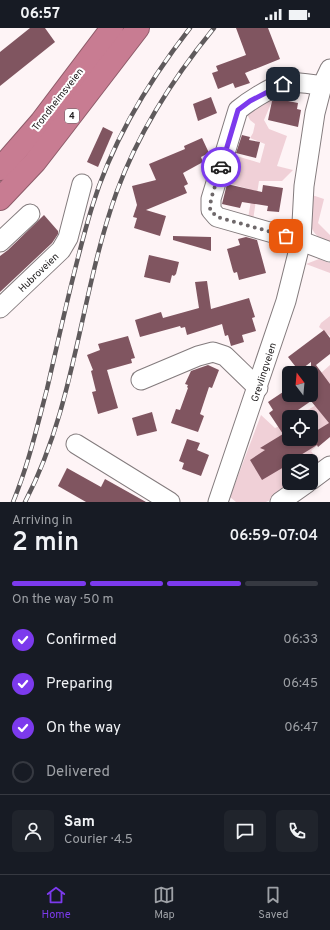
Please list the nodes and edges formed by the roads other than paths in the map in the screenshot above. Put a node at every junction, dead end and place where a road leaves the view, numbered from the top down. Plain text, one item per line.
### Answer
1 (112, 28) edge
2 (138, 28) edge
3 (330, 70) edge
4 (322, 86) junction
5 (0, 169) edge
6 (82, 184) dead end
7 (0, 200) edge
8 (30, 214) dead end
9 (301, 241) junction
10 (0, 242) edge
11 (330, 252) edge
12 (0, 308) edge
13 (141, 380) dead end
14 (258, 388) junction
15 (76, 444) dead end
16 (330, 466) edge
17 (318, 475) edge
18 (297, 490) edge
19 (170, 502) edge
20 (218, 502) edge
21 (280, 502) edge

1 - 5 highway, Trondheimsveien / 4
2 - 7 highway, 4
3 - 4 street, Grevlingveien
4 - 9 street, Grevlingveien
4 - 9 street
6 - 12 street, Hubroveien
8 - 10 street
9 - 11 street
9 - 14 street, Grevlingveien
13 - 14 street
14 - 20 street, Grevlingveien
15 - 19 street
16 - 17 street
18 - 21 street

